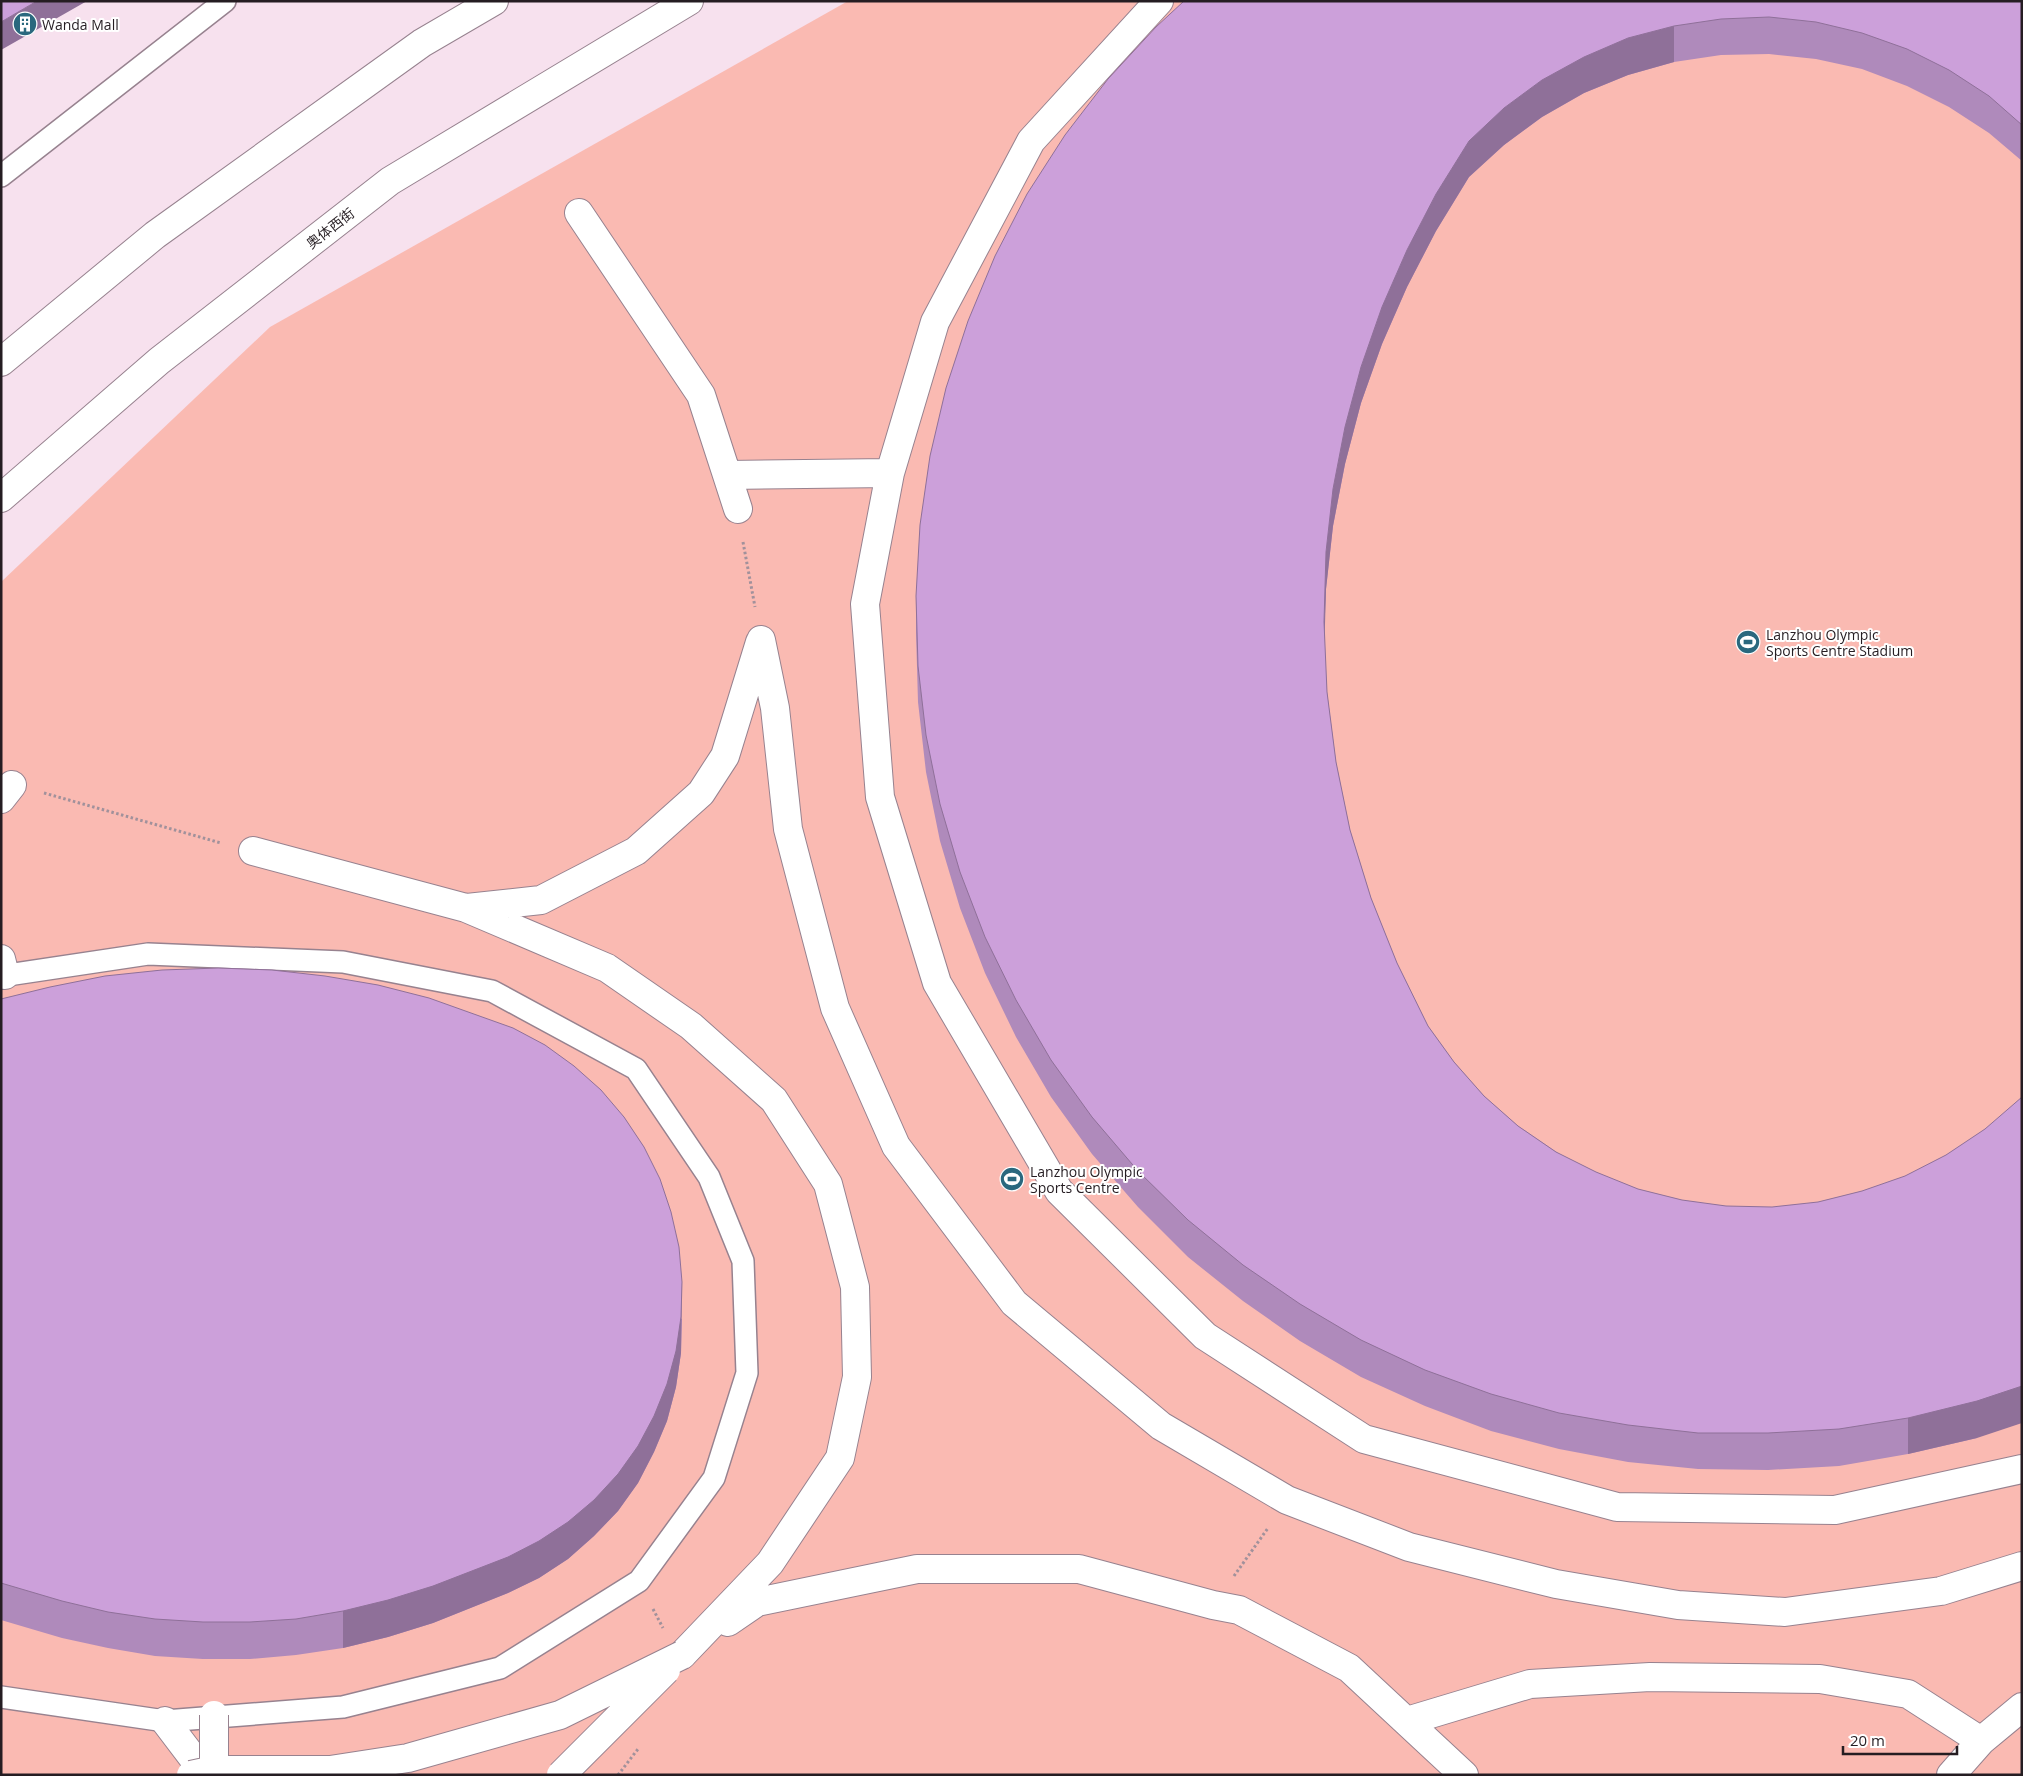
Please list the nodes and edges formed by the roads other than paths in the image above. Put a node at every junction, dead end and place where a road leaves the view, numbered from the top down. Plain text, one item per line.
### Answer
1 (225, 1) edge
2 (494, 1) edge
3 (689, 1) edge
4 (1159, 1) edge
5 (1, 176) edge
6 (578, 213) dead end
7 (1, 362) edge
8 (890, 473) junction
9 (727, 475) junction
10 (1, 498) edge
11 (738, 509) road end
12 (253, 852) road end
13 (466, 908) junction
14 (3, 970) edge
15 (2022, 1469) edge
16 (2022, 1566) edge
17 (682, 1655) junction
18 (3, 1704) edge
19 (2022, 1707) edge
20 (214, 1715) dead end
21 (165, 1721) junction
22 (1407, 1721) junction
23 (1981, 1740) junction
24 (204, 1773) edge
25 (561, 1775) edge
26 (1464, 1775) edge
27 (1951, 1775) edge

1 - 5 lane
2 - 7 street
3 - 10 street, 奥体西街
4 - 8 street
6 - 9 street
8 - 9 street
8 - 15 street
9 - 11 street
12 - 13 street
13 - 16 street
13 - 17 street
14 - 21 lane
17 - 22 street
17 - 24 street, bridge
17 - 25 street, bridge
18 - 21 lane
19 - 23 street
20 - 24 street, bridge
21 - 24 street
22 - 23 street
22 - 26 street
23 - 27 street

